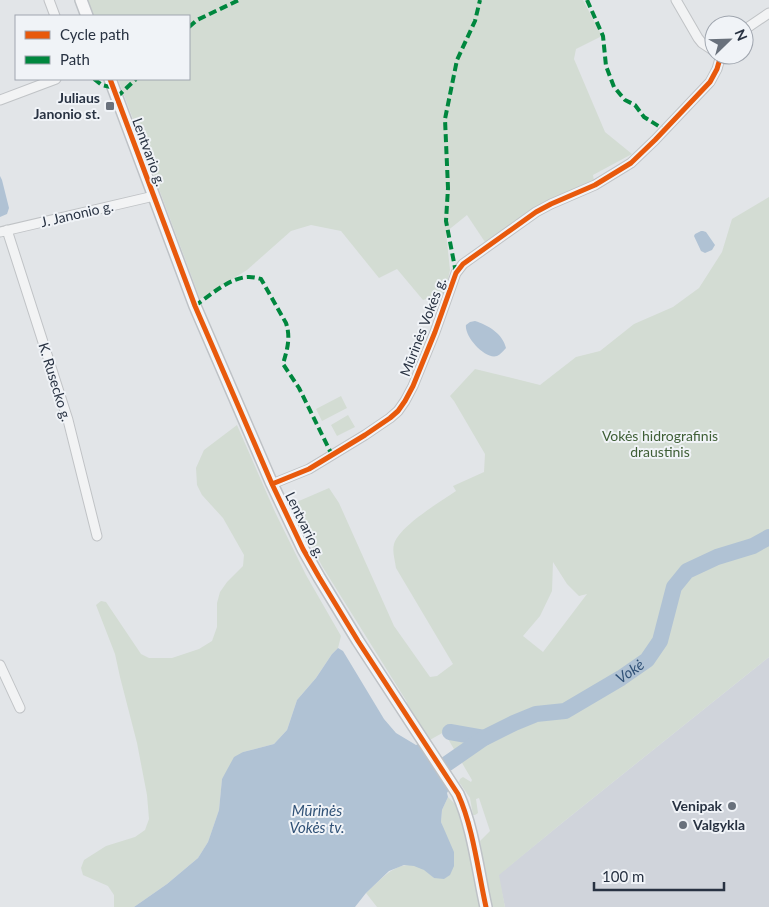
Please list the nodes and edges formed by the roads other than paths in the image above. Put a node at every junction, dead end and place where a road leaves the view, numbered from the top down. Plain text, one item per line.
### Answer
1 (49, 0) edge
2 (80, 0) edge
3 (676, 0) edge
4 (769, 13) edge
5 (55, 15) edge
6 (87, 15) edge
7 (754, 23) edge
8 (704, 44) edge
9 (718, 65) edge
10 (53, 80) edge
11 (110, 80) edge
12 (0, 100) edge
13 (154, 196) junction
14 (4, 231) edge
15 (272, 484) junction
16 (97, 536) dead end
17 (0, 665) edge
18 (20, 708) dead end
19 (486, 907) edge

1 - 5 street
2 - 6 main road
3 - 8 street
4 - 7 street
9 - 15 street, Mūrinės Vokės g.
10 - 12 street
11 - 13 main road, Lentvario g.
13 - 14 street, J. Janonio g.
13 - 15 main road, Lentvario g.
14 - 16 street, K. Rusecko g.
15 - 19 main road, Lentvario g.
17 - 18 street

